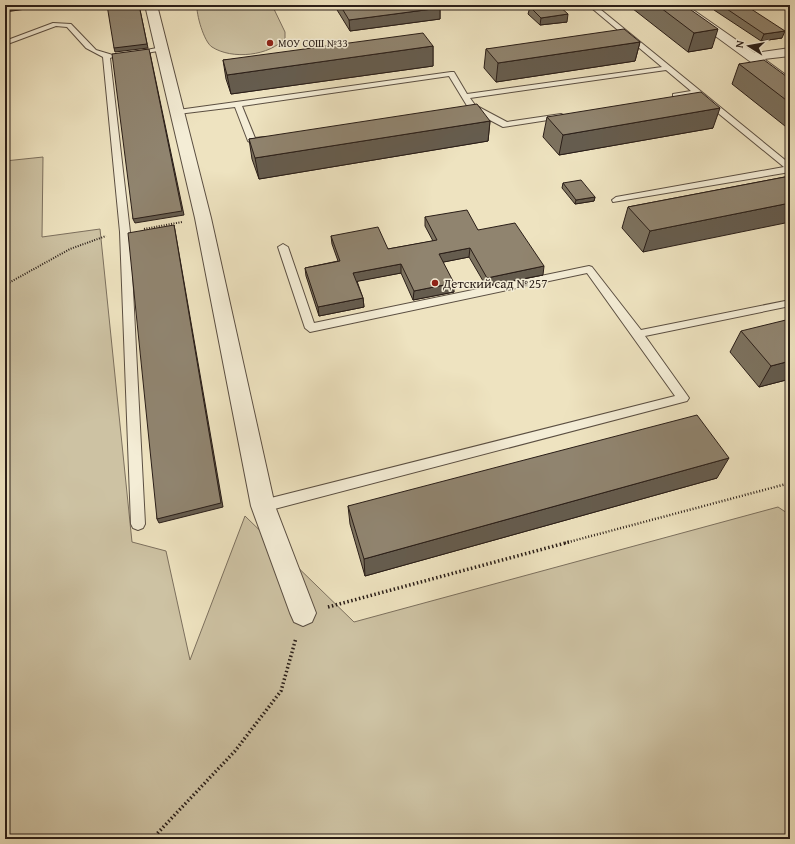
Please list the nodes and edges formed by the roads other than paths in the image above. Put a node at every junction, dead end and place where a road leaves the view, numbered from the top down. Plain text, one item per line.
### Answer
1 (151, 5) edge
2 (591, 5) edge
3 (679, 5) edge
4 (5, 43) edge
5 (162, 49) junction
6 (790, 52) edge
7 (106, 57) junction
8 (752, 57) junction
9 (668, 68) junction
10 (790, 84) edge
11 (698, 92) junction
12 (466, 96) junction
13 (668, 97) edge
14 (238, 104) junction
15 (178, 112) junction
16 (567, 115) edge
17 (276, 137) edge
18 (790, 168) edge
19 (616, 200) dead end
20 (283, 246) dead end
21 (790, 302) edge
22 (638, 334) junction
23 (263, 506) junction
24 (138, 524) dead end
25 (303, 613) road end

1 - 5 street
2 - 9 lane
3 - 8 street
4 - 7 lane
5 - 7 lane
5 - 15 street
6 - 8 street
7 - 24 lane
8 - 10 street
9 - 11 lane
9 - 12 lane
11 - 13 lane
11 - 18 lane
12 - 14 lane
12 - 16 lane
14 - 15 lane
14 - 17 lane
15 - 23 street
18 - 19 lane
20 - 22 lane
21 - 22 lane
22 - 23 lane
23 - 25 street

